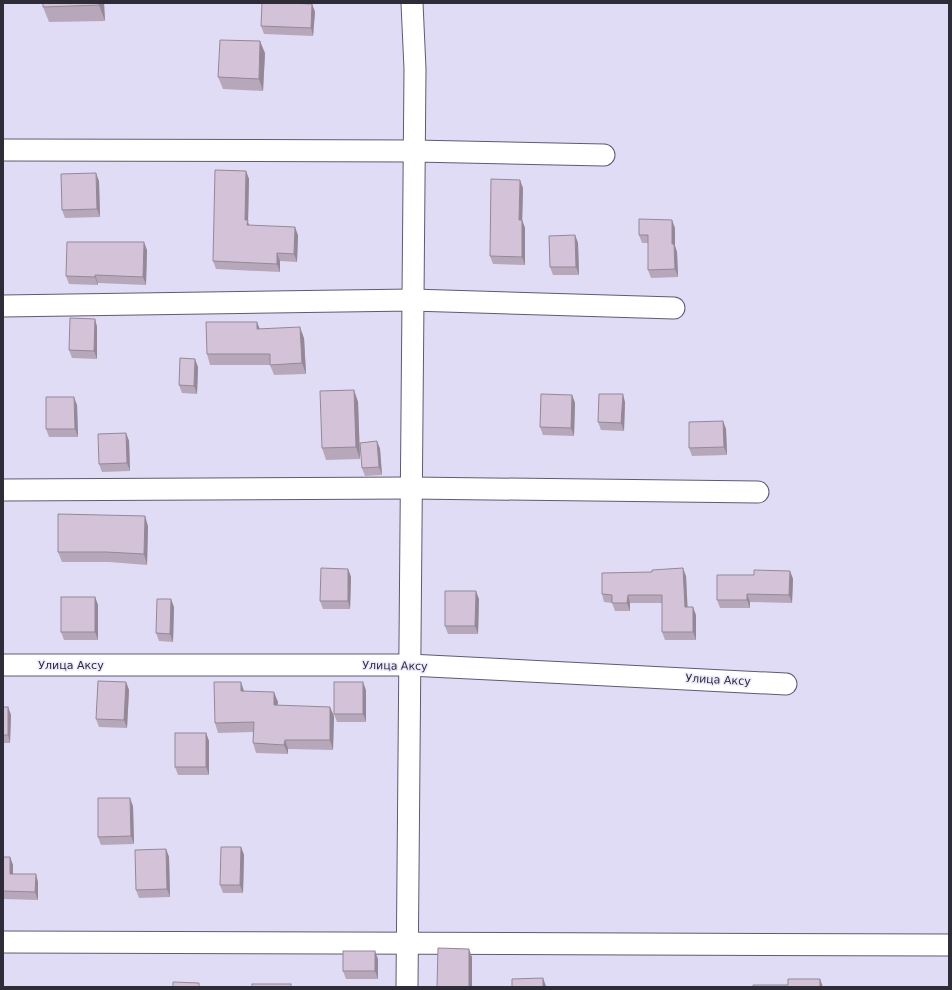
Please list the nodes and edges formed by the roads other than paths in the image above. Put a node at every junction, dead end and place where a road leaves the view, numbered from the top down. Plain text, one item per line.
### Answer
1 (412, 3) edge
2 (3, 150) edge
3 (414, 151) junction
4 (604, 155) dead end
5 (412, 300) junction
6 (3, 306) edge
7 (674, 308) dead end
8 (411, 488) junction
9 (3, 490) edge
10 (758, 492) dead end
11 (3, 665) edge
12 (409, 665) junction
13 (786, 684) dead end
14 (3, 942) edge
15 (407, 942) junction
16 (949, 945) edge
17 (407, 987) edge

1 - 3 street
2 - 3 street
3 - 4 street
3 - 5 street
5 - 6 street
5 - 7 street
5 - 8 street
8 - 9 street
8 - 10 street
8 - 12 street
11 - 12 street, Улица Аксу
12 - 13 street, Улица Аксу
12 - 15 street
14 - 15 street
15 - 16 street
15 - 17 street

